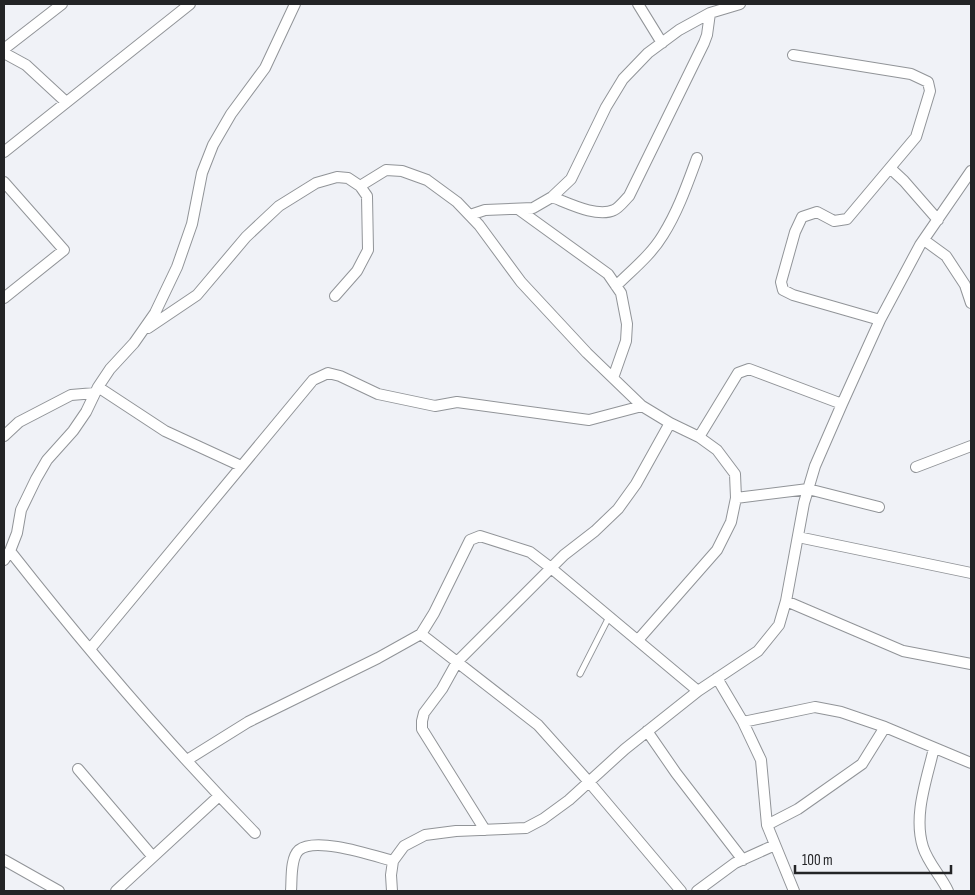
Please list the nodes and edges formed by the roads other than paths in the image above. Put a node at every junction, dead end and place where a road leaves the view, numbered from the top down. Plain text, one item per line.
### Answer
1 (62, 4) edge
2 (190, 4) edge
3 (294, 4) edge
4 (638, 4) edge
5 (740, 4) edge
6 (710, 13) junction
7 (662, 43) junction
8 (4, 49) edge
9 (4, 53) edge
10 (793, 56) dead end
11 (66, 102) junction
12 (4, 152) edge
13 (697, 158) dead end
14 (890, 168) junction
15 (971, 172) edge
16 (4, 182) edge
17 (360, 186) junction
18 (552, 197) junction
19 (518, 209) junction
20 (470, 215) junction
21 (938, 220) junction
22 (924, 240) junction
23 (616, 286) junction
24 (335, 296) dead end
25 (4, 298) edge
26 (971, 303) edge
27 (880, 320) junction
28 (142, 331) junction
29 (614, 378) junction
30 (97, 390) junction
31 (842, 404) junction
32 (642, 406) junction
33 (670, 423) junction
34 (4, 436) edge
35 (698, 437) junction
36 (971, 446) edge
37 (242, 466) junction
38 (916, 466) dead end
39 (808, 489) junction
40 (736, 498) junction
41 (879, 507) dead end
42 (798, 536) junction
43 (7, 556) edge
44 (551, 568) junction
45 (971, 573) edge
46 (786, 601) junction
47 (610, 617) junction
48 (421, 634) junction
49 (638, 640) junction
50 (90, 649) junction
51 (457, 662) junction
52 (971, 664) edge
53 (580, 674) dead end
54 (717, 678) junction
55 (698, 691) junction
56 (743, 722) junction
57 (885, 727) junction
58 (648, 731) junction
59 (934, 748) junction
60 (187, 760) junction
61 (971, 763) edge
62 (78, 769) dead end
63 (588, 782) junction
64 (219, 796) junction
65 (767, 825) junction
66 (485, 830) junction
67 (255, 833) dead end
68 (775, 845) junction
69 (153, 857) junction
70 (4, 860) edge
71 (743, 860) junction
72 (393, 862) junction
73 (59, 891) edge
74 (116, 891) edge
75 (291, 891) edge
76 (392, 891) edge
77 (681, 891) edge
78 (698, 891) edge
79 (794, 891) edge
80 (948, 891) edge

1 - 8 street
2 - 11 street
3 - 28 street
4 - 7 street
5 - 6 street
6 - 7 street
6 - 18 street
7 - 18 street
9 - 11 street
10 - 14 street
11 - 12 street
13 - 23 street
14 - 21 street
14 - 27 street
15 - 21 street
16 - 25 street
17 - 20 street
17 - 24 street
17 - 28 street
18 - 19 street
19 - 20 street
19 - 23 street
20 - 29 street
21 - 22 street
22 - 26 street
22 - 27 street
23 - 29 street
27 - 31 street
28 - 30 street
29 - 32 street
30 - 34 street
30 - 37 street
30 - 43 street
31 - 35 street
31 - 39 street
32 - 33 street
32 - 37 street
33 - 35 street
33 - 44 street
35 - 40 street
36 - 38 street
37 - 50 street
39 - 40 street
39 - 41 street
39 - 42 street
40 - 49 street
42 - 45 street
42 - 46 street
43 - 50 street
44 - 47 street
44 - 48 street
44 - 51 street
46 - 52 street
46 - 54 street
47 - 49 street
47 - 53 lane
48 - 51 street
48 - 60 street
49 - 55 street
50 - 60 street
51 - 63 street
51 - 66 street
54 - 55 street
54 - 56 street
55 - 58 street
56 - 57 street
56 - 65 street
57 - 59 street
57 - 65 street
58 - 63 street
58 - 71 street
59 - 61 street
59 - 80 street
60 - 64 street
62 - 69 street
63 - 66 street
63 - 77 street
64 - 67 street
64 - 69 street
65 - 68 street
66 - 72 street
68 - 71 street
68 - 79 street
69 - 74 street
70 - 73 street
71 - 78 street
72 - 75 street
72 - 76 street

